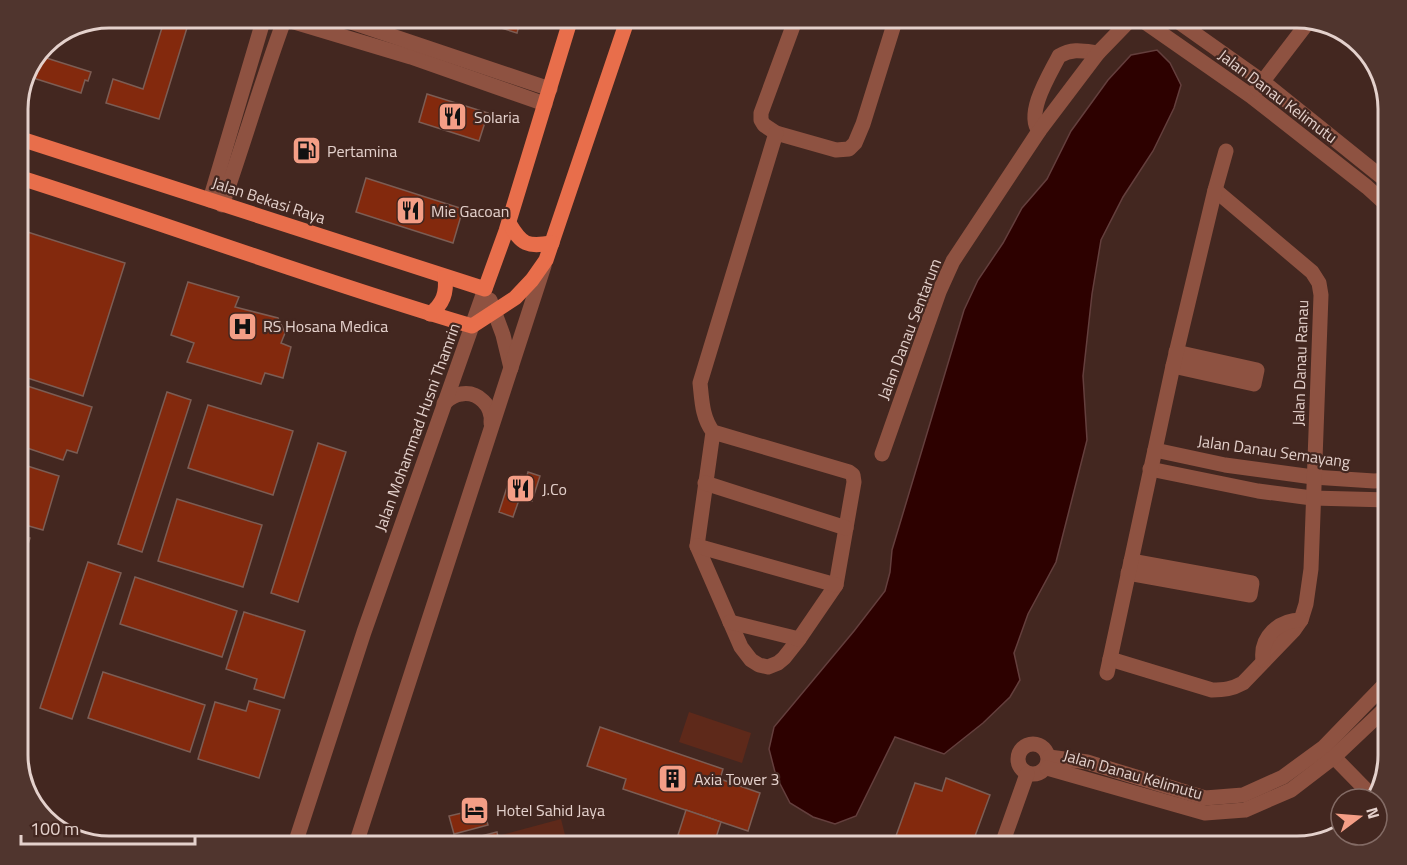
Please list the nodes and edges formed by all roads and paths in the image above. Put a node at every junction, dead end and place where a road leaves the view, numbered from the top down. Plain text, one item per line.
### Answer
1 (261, 29) edge
2 (279, 29) edge
3 (319, 29) edge
4 (364, 29) edge
5 (373, 29) edge
6 (569, 29) edge
7 (624, 29) edge
8 (792, 29) edge
9 (893, 29) edge
10 (1125, 29) edge
11 (1151, 29) edge
12 (1189, 29) edge
13 (1303, 29) edge
14 (361, 42) junction
15 (1098, 53) junction
16 (1262, 81) junction
17 (1251, 96) junction
18 (547, 97) junction
19 (1039, 131) junction
20 (776, 133) junction
21 (29, 142) edge
22 (1226, 151) dead end
23 (1378, 174) edge
24 (29, 181) edge
25 (1215, 190) junction
26 (1378, 197) edge
27 (216, 202) junction
28 (509, 223) junction
29 (552, 243) junction
30 (546, 260) junction
31 (445, 277) junction
32 (485, 289) junction
33 (495, 312) junction
34 (430, 314) junction
35 (472, 326) junction
36 (511, 368) junction
37 (444, 403) junction
38 (490, 429) junction
39 (713, 432) junction
40 (1155, 450) junction
41 (882, 454) dead end
42 (1150, 469) junction
43 (1313, 477) junction
44 (1378, 481) edge
45 (705, 483) junction
46 (1312, 498) junction
47 (1378, 500) edge
48 (846, 528) junction
49 (697, 546) junction
50 (1129, 567) junction
51 (836, 585) junction
52 (730, 622) junction
53 (799, 639) junction
54 (1378, 693) edge
55 (1378, 714) edge
56 (1329, 752) junction
57 (1048, 763) junction
58 (1027, 774) junction
59 (1363, 787) edge
60 (298, 836) edge
61 (359, 836) edge
62 (1005, 836) edge

1 - 27 street
2 - 27 street
3 - 14 street
4 - 14 street
5 - 18 street
6 - 18 main road, Jalan Mohammad Husni Thamrin
7 - 29 main road
8 - 20 street
9 - 20 street
10 - 15 street, Jalan Danau Sentarum
11 - 17 street, Jalan Danau Kelimutu
12 - 16 street, Jalan Danau Kelimutu
13 - 16 street
14 - 18 street
15 - 19 street, Jalan Danau Sentarum
15 - 19 street
16 - 17 street
16 - 23 street, Jalan Danau Kelimutu
17 - 26 street, Jalan Danau Kelimutu
18 - 28 main road, Jalan Mohammad Husni Thamrin
19 - 41 street, Jalan Danau Sentarum
20 - 39 street
21 - 27 main road, Jalan Bekasi Raya
22 - 25 street
24 - 34 main road
25 - 40 street
25 - 43 street, Jalan Danau Ranau
27 - 31 main road, Jalan Bekasi Raya
28 - 29 main road
28 - 32 main road, Jalan Mohammad Husni Thamrin
29 - 30 main road
30 - 33 main road
30 - 36 street
31 - 32 main road, Jalan Bekasi Raya
31 - 34 main road
32 - 33 street
32 - 35 street, Jalan Mohammad Husni Thamrin
33 - 35 main road
33 - 36 street
34 - 35 main road
35 - 37 street, Jalan Mohammad Husni Thamrin
36 - 38 street
37 - 38 street
37 - 60 street, Jalan Mohammad Husni Thamrin
38 - 61 street
39 - 45 street
39 - 48 street
40 - 42 street
40 - 43 street, Jalan Danau Semayang
42 - 46 street
42 - 50 street
43 - 44 street, Jalan Danau Semayang
43 - 46 street, Jalan Danau Ranau
45 - 48 street
45 - 49 street
46 - 47 street
46 - 50 street
48 - 51 street
49 - 51 street
49 - 52 street
50 - 50 street
51 - 53 street
52 - 53 street
52 - 53 street
54 - 56 street, Jalan Danau Kelimutu
55 - 56 street, Jalan Danau Kelimutu
56 - 57 street, Jalan Danau Kelimutu
56 - 59 street
57 - 58 street
57 - 58 street
58 - 62 street

